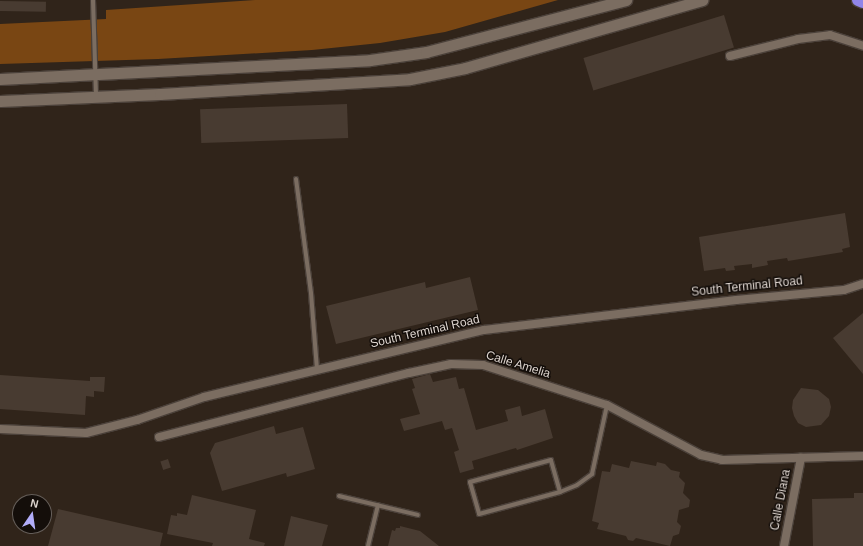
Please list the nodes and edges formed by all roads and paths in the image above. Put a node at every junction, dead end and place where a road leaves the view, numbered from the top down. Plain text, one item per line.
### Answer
1 (93, 0) edge
2 (626, 0) edge
3 (702, 0) edge
4 (858, 0) edge
5 (863, 2) edge
6 (863, 46) edge
7 (730, 56) dead end
8 (95, 74) junction
9 (0, 79) edge
10 (96, 97) junction
11 (0, 101) edge
12 (296, 179) dead end
13 (863, 284) edge
14 (317, 370) junction
15 (607, 405) junction
16 (0, 429) edge
17 (159, 437) dead end
18 (863, 456) edge
19 (801, 458) junction
20 (560, 492) junction
21 (339, 496) dead end
22 (378, 505) junction
23 (418, 515) dead end
24 (368, 546) edge
25 (784, 546) edge

1 - 8 lane
2 - 8 street
3 - 10 street
4 - 5 highway
6 - 7 street
8 - 9 street
8 - 10 lane
10 - 11 street
12 - 14 lane
13 - 14 street, South Terminal Road
14 - 16 street, South Terminal Road
15 - 17 street, Calle Amelia
15 - 19 street, Calle Amelia
15 - 20 lane
18 - 19 street, Calle Amelia
19 - 25 street, Calle Diana
20 - 20 lane
21 - 22 lane
22 - 23 lane
22 - 24 lane

